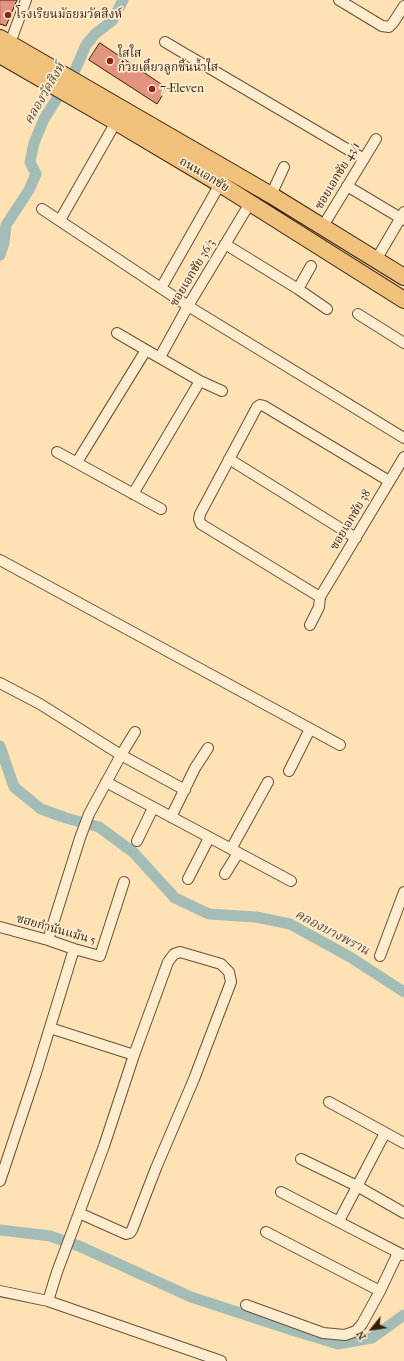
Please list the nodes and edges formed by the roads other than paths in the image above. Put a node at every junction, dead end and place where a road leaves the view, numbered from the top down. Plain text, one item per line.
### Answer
1 (26, 0) edge
2 (339, 0) edge
3 (404, 6) edge
4 (400, 19) edge
5 (5, 40) edge
6 (165, 42) dead end
7 (0, 55) edge
8 (57, 79) junction
9 (78, 91) junction
10 (116, 122) junction
11 (376, 140) dead end
12 (364, 159) junction
13 (284, 167) dead end
14 (220, 184) junction
15 (347, 186) junction
16 (270, 195) junction
17 (250, 203) junction
18 (42, 209) dead end
19 (403, 217) edge
20 (60, 220) junction
21 (323, 226) junction
22 (225, 244) junction
23 (358, 248) junction
24 (376, 260) junction
25 (348, 265) junction
26 (311, 266) dead end
27 (404, 277) edge
28 (161, 288) junction
29 (298, 289) junction
30 (404, 300) edge
31 (188, 306) junction
32 (328, 310) dead end
33 (358, 314) dead end
34 (117, 333) dead end
35 (404, 343) edge
36 (146, 350) junction
37 (160, 357) junction
38 (200, 381) junction
39 (222, 391) dead end
40 (404, 438) edge
41 (58, 452) dead end
42 (404, 457) edge
43 (229, 459) junction
44 (77, 462) junction
45 (389, 481) junction
46 (134, 494) junction
47 (161, 509) dead end
48 (356, 538) junction
49 (0, 560) edge
50 (320, 597) junction
51 (310, 625) dead end
52 (0, 683) edge
53 (310, 729) junction
54 (136, 732) dead end
55 (340, 745) dead end
56 (208, 748) dead end
57 (121, 755) junction
58 (288, 771) dead end
59 (106, 782) junction
60 (268, 782) dead end
61 (185, 790) junction
62 (153, 808) junction
63 (170, 817) junction
64 (209, 838) junction
65 (137, 841) dead end
66 (234, 851) junction
67 (225, 874) dead end
68 (188, 879) dead end
69 (291, 881) dead end
70 (124, 882) dead end
71 (404, 892) edge
72 (0, 927) edge
73 (48, 940) junction
74 (74, 949) junction
75 (380, 956) dead end
76 (50, 1028) junction
77 (134, 1055) junction
78 (329, 1102) dead end
79 (385, 1133) junction
80 (404, 1143) edge
81 (301, 1159) dead end
82 (0, 1181) edge
83 (357, 1186) junction
84 (281, 1192) dead end
85 (78, 1213) junction
86 (404, 1213) edge
87 (339, 1221) junction
88 (266, 1232) dead end
89 (401, 1254) edge
90 (380, 1291) junction
91 (0, 1292) edge
92 (48, 1301) junction
93 (246, 1305) dead end
94 (221, 1361) edge

1 - 5 street
2 - 4 street
3 - 4 street
5 - 8 main road, ถนนเอกชัย
6 - 12 street
7 - 8 main road, ถนนเอกชัย
8 - 9 main road, ถนนเอกชัย
9 - 10 main road, ถนนเอกชัย
9 - 16 main road, ถนนเอกชัย
10 - 14 main road, ถนนเอกชัย
10 - 20 street
11 - 12 street, ซอยเอกชัย 43/1
12 - 15 street, ซอยเอกชัย 43/1
13 - 16 street
14 - 17 main road, ถนนเอกชัย
14 - 28 street
15 - 19 street
15 - 21 street, ซอยเอกชัย 43/1
16 - 21 main road, ถนนเอกชัย
17 - 22 street, ซอยเอกชัย 36/3
17 - 25 main road, ถนนเอกชัย
18 - 20 street
19 - 24 street
20 - 28 street
21 - 23 main road, ถนนเอกชัย
22 - 29 street
22 - 31 street, ซอยเอกชัย 36/3
23 - 24 main road, ถนนเอกชัย
23 - 25 main road
24 - 27 main road, ถนนเอกชัย
25 - 30 main road, ถนนเอกชัย
26 - 29 street
28 - 31 street
29 - 32 street
31 - 37 street, ซอยเอกชัย 36/3
31 - 40 street
33 - 35 street
34 - 36 street
36 - 37 street
36 - 44 street
37 - 38 street
38 - 39 street
38 - 46 street
41 - 44 street
42 - 45 street, ซอยเอกชัย 38
43 - 45 street
43 - 48 street
43 - 50 street
44 - 46 street
45 - 48 street, ซอยเอกชัย 38
46 - 47 street
48 - 50 street, ซอยเอกชัย 38
49 - 53 street
50 - 51 street, ซอยเอกชัย 38
52 - 57 street
53 - 55 street
53 - 58 street
54 - 57 street
56 - 61 street
57 - 59 street
57 - 61 street
59 - 62 street
59 - 73 street
60 - 66 street
61 - 63 street
62 - 63 street
62 - 65 street
63 - 64 street
64 - 66 street
64 - 68 street
66 - 67 street
66 - 69 street
70 - 74 street, ซฮยกำนันแม้น 5
71 - 75 street
72 - 73 street, ซฮยกำนันแม้น 5
73 - 74 street, ซฮยกำนันแม้น 5
74 - 76 street
76 - 77 street
76 - 82 street
77 - 85 street
77 - 85 street
78 - 79 street
79 - 80 street
79 - 83 street
81 - 83 street
83 - 86 street
83 - 87 street
84 - 87 street
85 - 92 street
87 - 89 street
88 - 90 street
89 - 90 street
90 - 93 street
91 - 92 street
92 - 94 street

